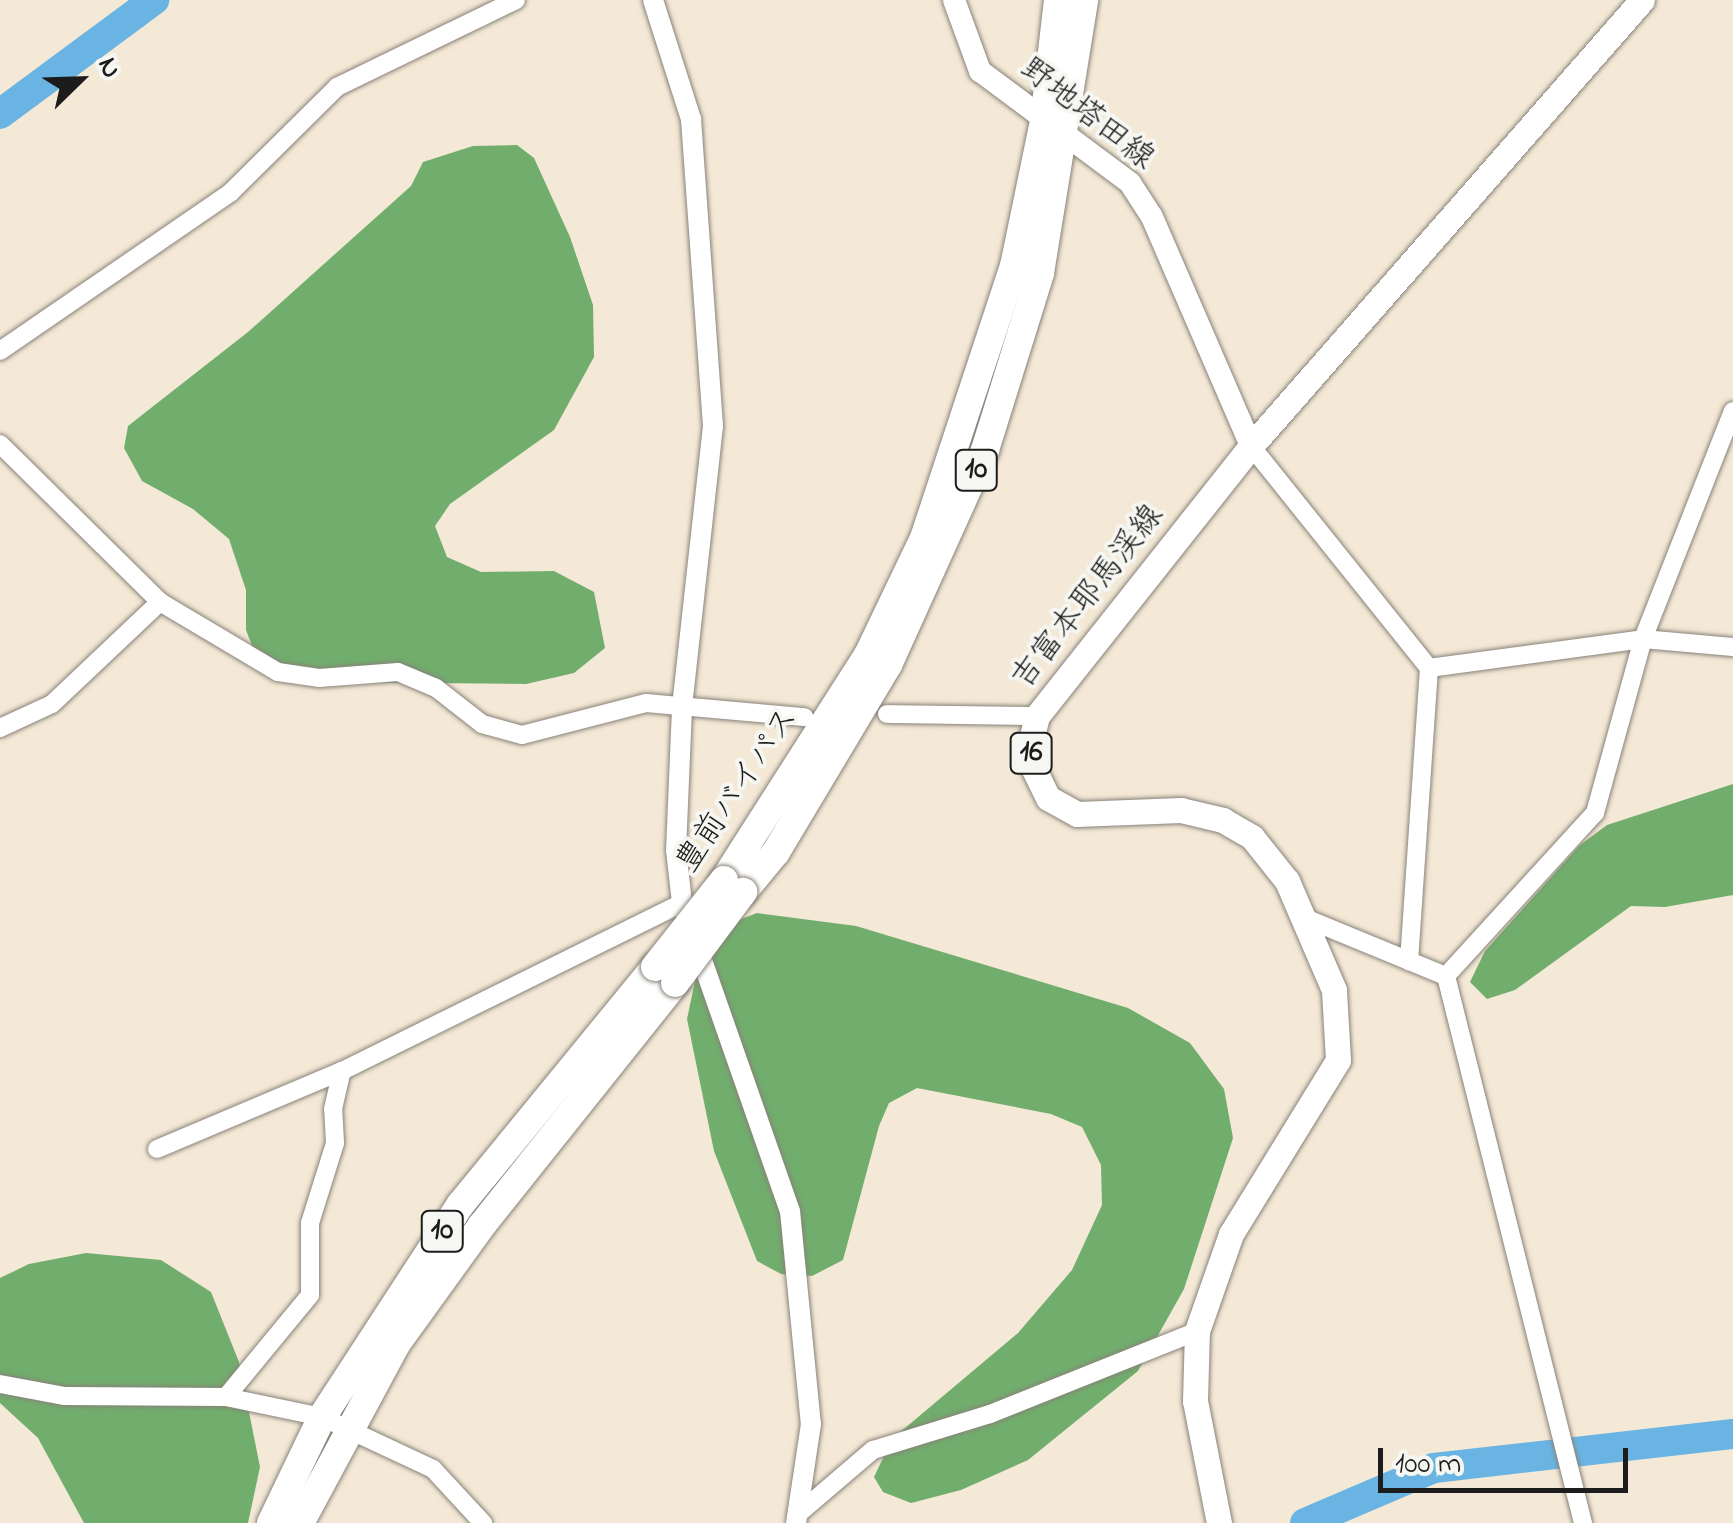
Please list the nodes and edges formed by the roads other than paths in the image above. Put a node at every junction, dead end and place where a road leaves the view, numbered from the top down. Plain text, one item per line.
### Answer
1 (516, 0) edge
2 (653, 0) edge
3 (954, 0) edge
4 (1058, 0) edge
5 (1084, 0) edge
6 (1642, 0) edge
7 (1056, 128) junction
8 (0, 351) edge
9 (1733, 411) edge
10 (0, 444) edge
11 (1251, 446) junction
12 (160, 602) junction
13 (1643, 639) junction
14 (1733, 646) edge
15 (1429, 668) junction
16 (682, 708) junction
17 (887, 714) dead end
18 (1036, 716) junction
19 (804, 717) dead end
20 (0, 728) edge
21 (682, 903) junction
22 (1305, 918) junction
23 (1409, 961) junction
24 (665, 975) junction
25 (1446, 976) junction
26 (342, 1071) junction
27 (157, 1149) dead end
28 (1196, 1330) junction
29 (0, 1384) edge
30 (226, 1397) junction
31 (322, 1417) junction
32 (346, 1432) junction
33 (797, 1519) edge
34 (271, 1523) edge
35 (300, 1523) edge
36 (483, 1523) edge
37 (1219, 1523) edge
38 (1583, 1523) edge

1 - 8 street
2 - 16 street
3 - 7 main road, 野地塔田線
4 - 7 highway, 豊前バイパス / 10
5 - 7 highway, 豊前バイパス / 10
6 - 11 main road, 吉富本耶馬渓線 / 16
7 - 11 main road, 野地塔田線
7 - 24 highway, 豊前バイパス / 10, bridge
9 - 13 street
10 - 12 street
11 - 15 street
11 - 18 main road, 吉富本耶馬渓線 / 16
12 - 16 street
12 - 20 street
13 - 14 street
13 - 15 street
13 - 25 street
15 - 23 street
16 - 19 street
16 - 21 street
17 - 18 street
18 - 22 main road, 吉富本耶馬渓線 / 16
21 - 26 street
21 - 33 street
22 - 23 street
22 - 28 main road, 吉富本耶馬渓線 / 16
23 - 25 street
24 - 31 highway, 豊前バイパス / 10
24 - 32 highway, 豊前バイパス / 10
25 - 38 street
26 - 27 street
26 - 30 street
28 - 33 street
28 - 37 main road, 吉富本耶馬渓線 / 16
29 - 30 street
30 - 31 street
31 - 32 street
31 - 34 highway, 豊前バイパス / 10
32 - 35 highway, 豊前バイパス / 10
32 - 36 street

